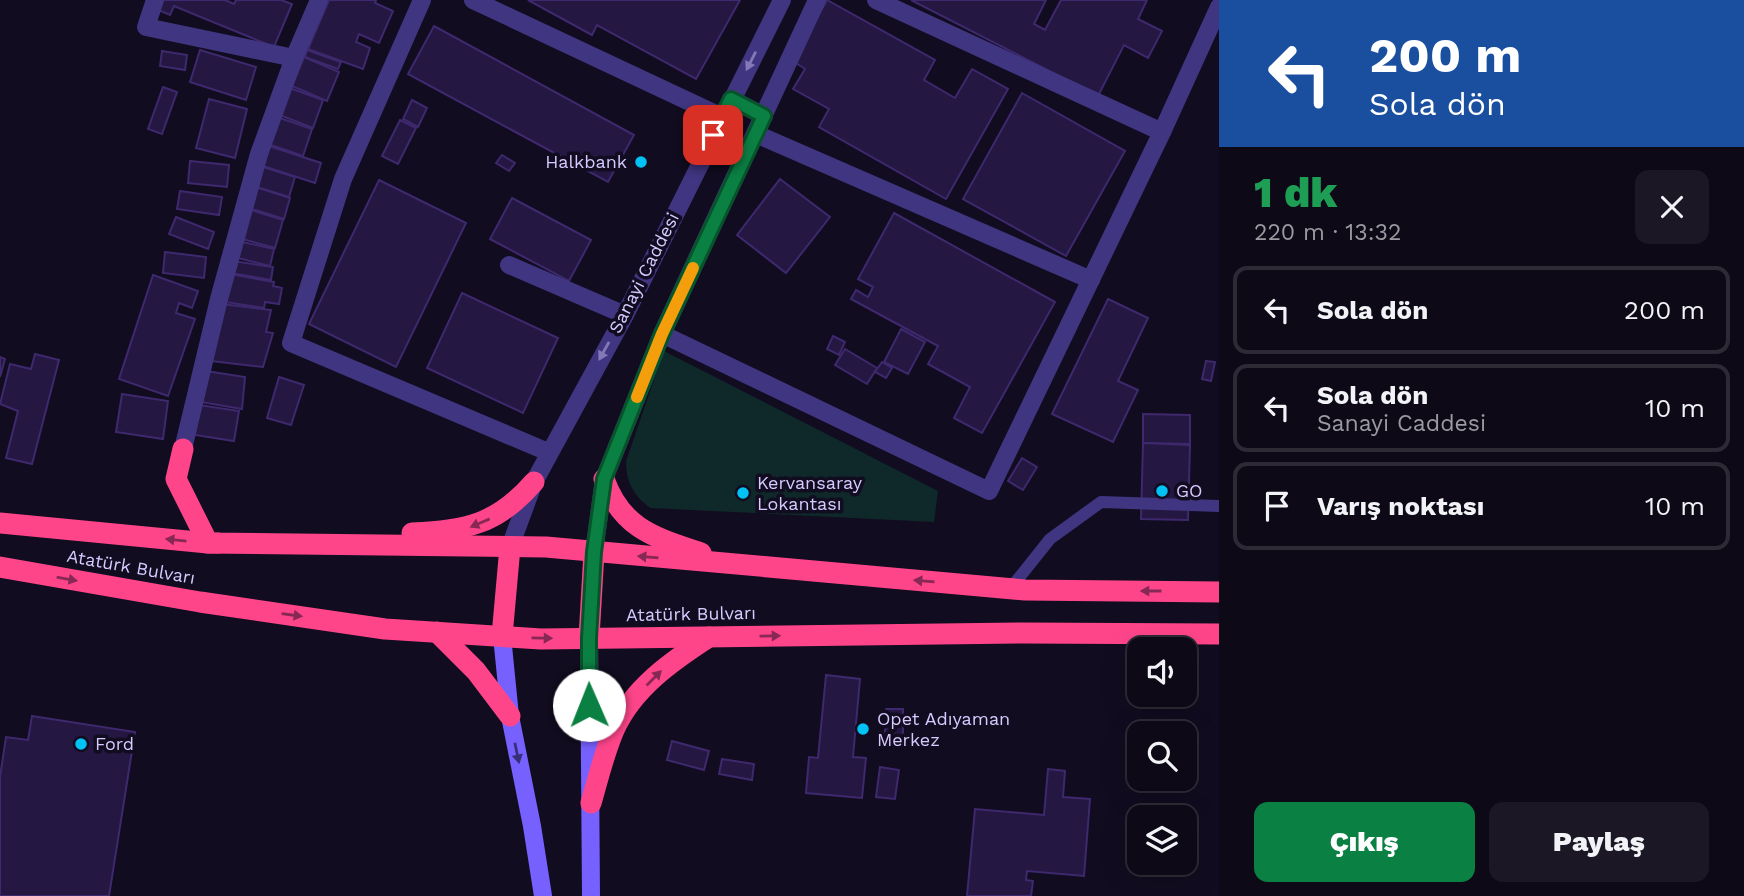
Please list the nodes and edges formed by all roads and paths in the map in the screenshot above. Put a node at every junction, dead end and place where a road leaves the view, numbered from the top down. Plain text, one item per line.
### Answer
1 (155, 0) edge
2 (319, 0) edge
3 (422, 0) edge
4 (473, 0) edge
5 (782, 0) edge
6 (817, 0) edge
7 (876, 0) edge
8 (1219, 7) edge
9 (293, 58) junction
10 (731, 99) junction
11 (764, 116) junction
12 (722, 117) junction
13 (1162, 132) junction
14 (756, 134) junction
15 (713, 135) junction
16 (747, 151) junction
17 (509, 265) dead end
18 (1091, 280) junction
19 (625, 315) junction
20 (662, 334) junction
21 (183, 449) joint
22 (548, 452) junction
23 (604, 479) junction
24 (534, 482) junction
25 (1219, 506) edge
26 (0, 523) edge
27 (208, 543) junction
28 (510, 547) junction
29 (594, 552) junction
30 (736, 565) junction
31 (0, 567) edge
32 (1010, 589) junction
33 (1219, 592) edge
34 (437, 632) junction
35 (1219, 634) edge
36 (502, 636) junction
37 (710, 637) junction
38 (589, 638) junction
39 (510, 716) junction
40 (591, 803) junction
41 (543, 896) edge
42 (591, 896) edge

1 - 9 street
2 - 9 street
3 - 22 street
4 - 12 street
5 -> 10 street, Sanayi Caddesi
6 - 11 street
7 - 13 street
8 - 13 street
9 - 21 street
10 - 11 street
10 - 12 street, Sanayi Caddesi
11 - 14 street
12 - 15 street, Sanayi Caddesi
13 - 18 street
14 - 16 street
14 - 18 street
15 - 16 street
15 - 19 street, Sanayi Caddesi
16 - 20 street
17 - 19 street
18 - 20 street
19 -> 22 street, Sanayi Caddesi
20 - 23 street
21 - 27 highway
22 - 24 street, Sanayi Caddesi
23 - 29 street
23 - 30 highway
24 -> 27 highway
24 - 28 street, Sanayi Caddesi
25 - 32 lane
27 -> 26 highway, Atatürk Bulvarı
27 - 28 highway, Atatürk Bulvarı
28 - 29 highway, Atatürk Bulvarı
28 - 36 highway
30 -> 29 highway, Atatürk Bulvarı
29 - 38 highway
32 -> 30 highway, Atatürk Bulvarı
31 -> 34 highway, Atatürk Bulvarı
33 -> 32 highway, Atatürk Bulvarı
34 - 36 highway, Atatürk Bulvarı
34 - 39 highway
37 -> 35 highway, Atatürk Bulvarı
36 -> 38 highway, Atatürk Bulvarı
36 - 39 main road
37 - 38 highway, Atatürk Bulvarı
40 -> 37 highway
38 - 40 main road
39 -> 41 main road
40 - 42 main road

